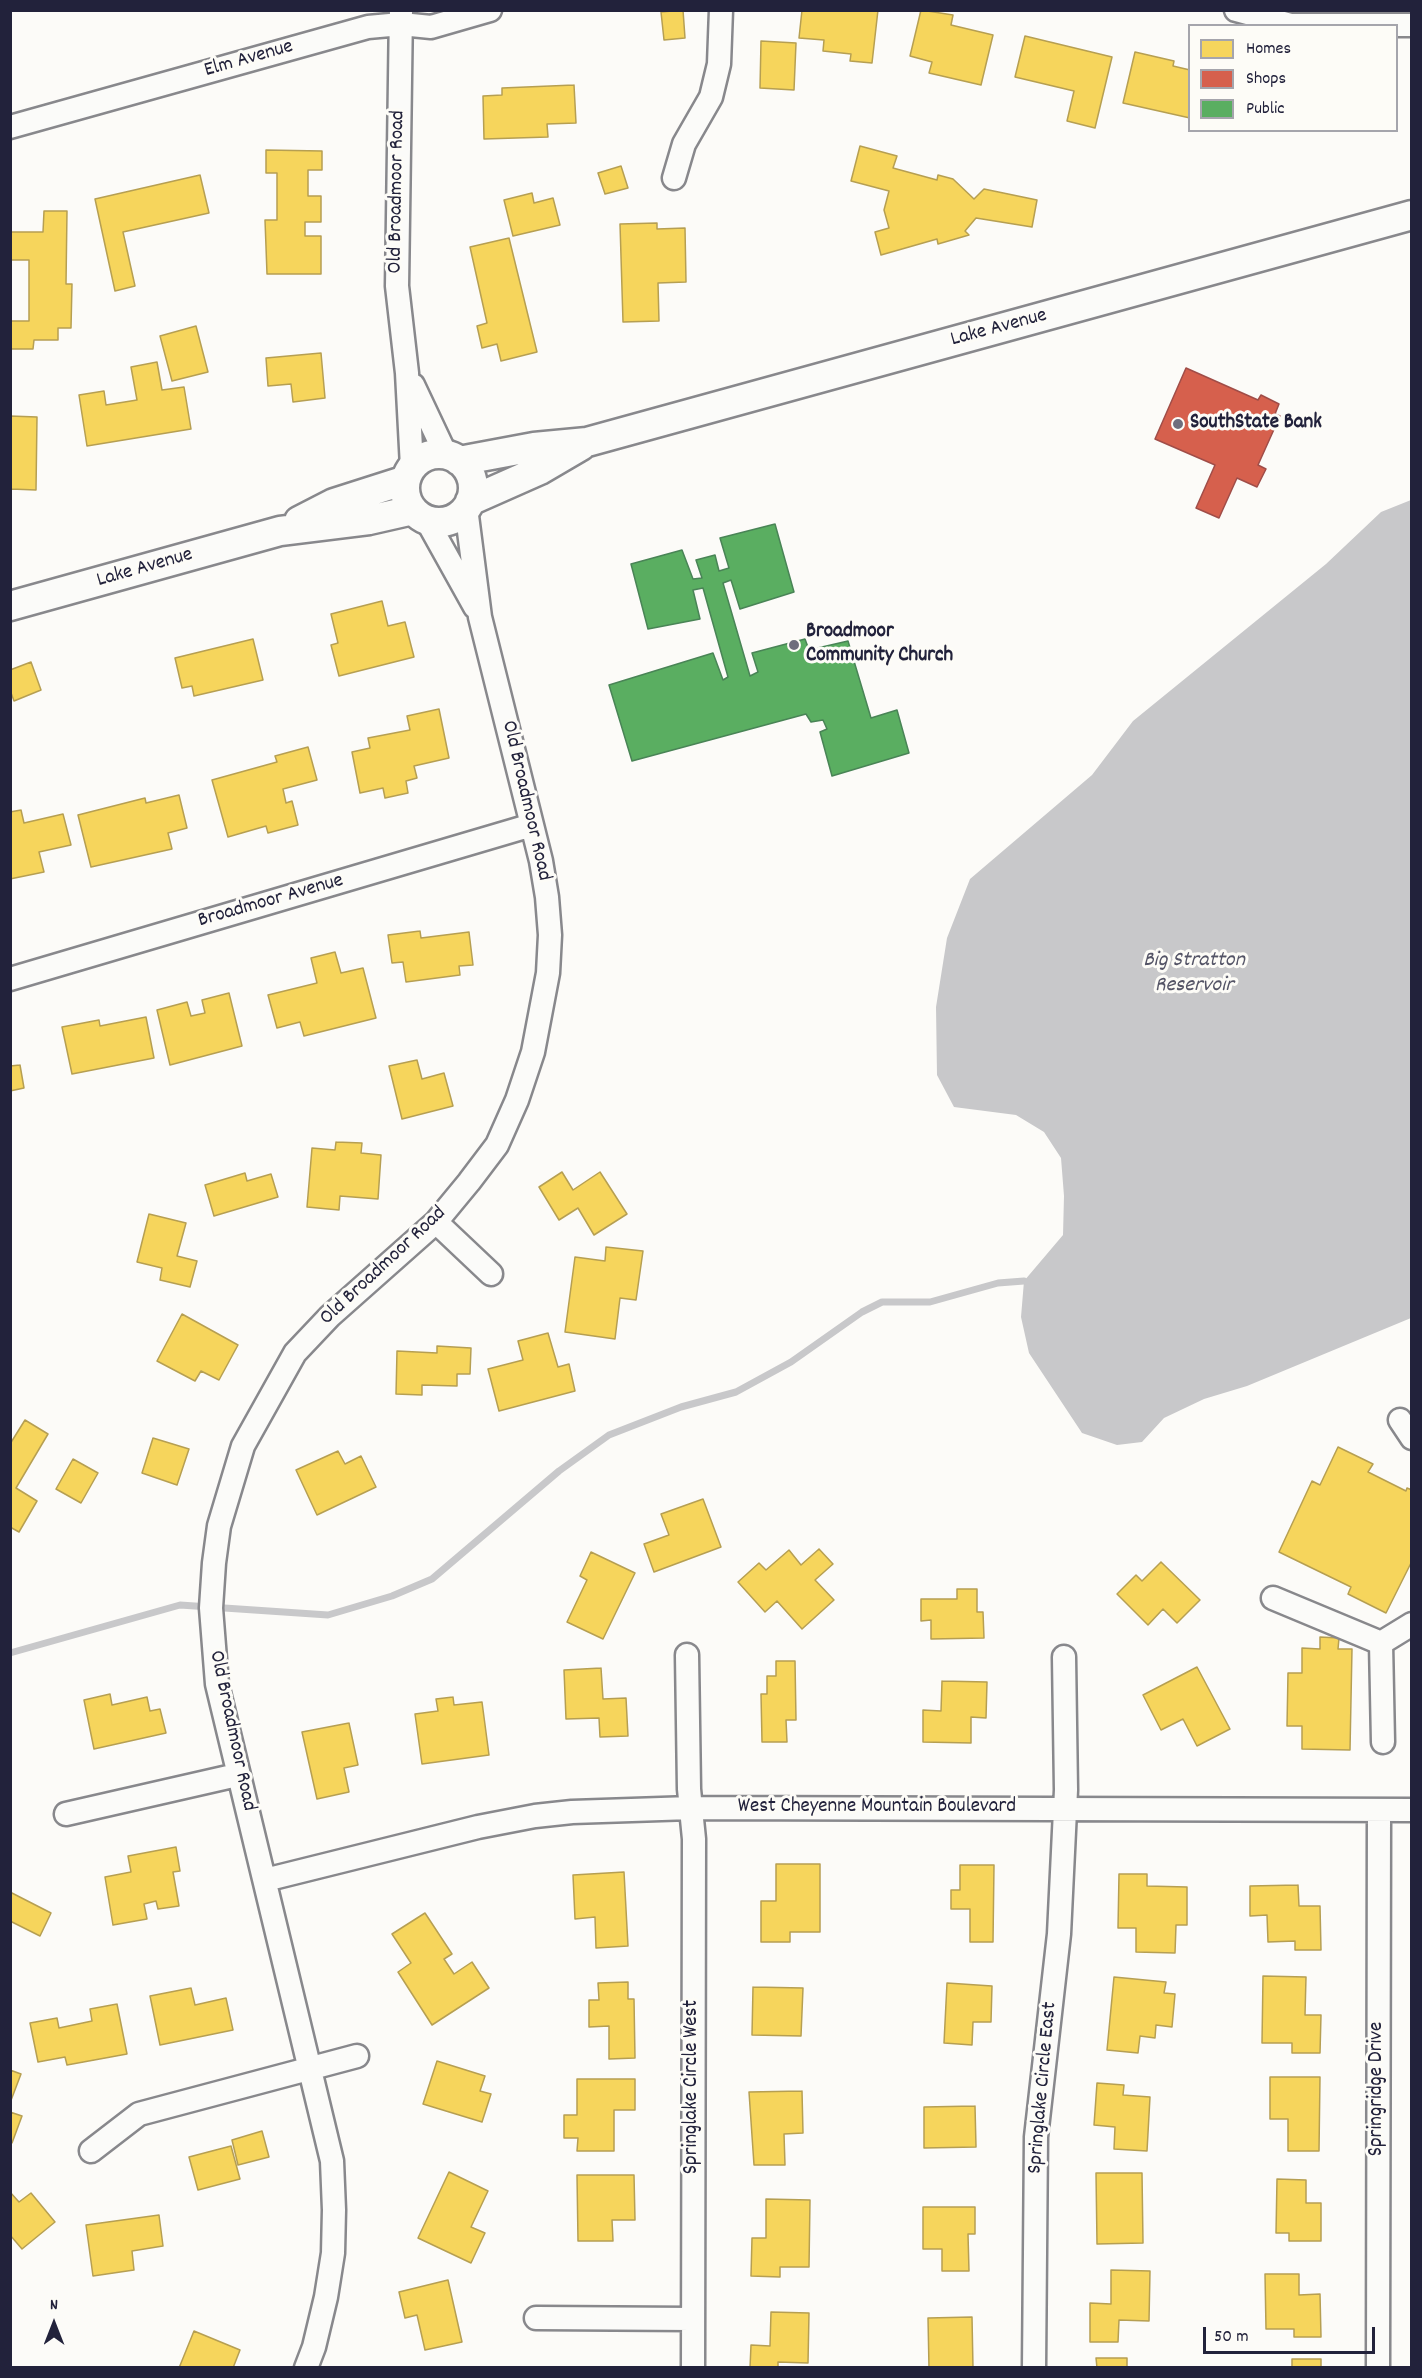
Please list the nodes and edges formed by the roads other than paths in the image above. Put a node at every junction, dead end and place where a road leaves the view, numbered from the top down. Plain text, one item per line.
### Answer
1 (490, 10) edge
2 (721, 10) edge
3 (1236, 10) edge
4 (401, 17) edge
5 (1287, 24) edge
6 (10, 127) edge
7 (674, 178) dead end
8 (1412, 215) edge
9 (407, 373) junction
10 (587, 442) junction
11 (452, 458) junction
12 (409, 473) junction
13 (468, 505) junction
14 (419, 515) junction
15 (280, 531) junction
16 (10, 606) edge
17 (480, 617) junction
18 (532, 825) junction
19 (10, 979) edge
20 (436, 1222) junction
21 (491, 1274) dead end
22 (1273, 1598) dead end
23 (1412, 1624) edge
24 (1381, 1643) junction
25 (687, 1655) dead end
26 (1064, 1657) dead end
27 (1383, 1742) dead end
28 (237, 1775) junction
29 (691, 1808) junction
30 (1064, 1809) junction
31 (1379, 1810) junction
32 (1412, 1810) edge
33 (66, 1815) dead end
34 (265, 1880) junction
35 (357, 2056) dead end
36 (311, 2067) junction
37 (91, 2151) dead end
38 (536, 2318) dead end
39 (692, 2319) junction
40 (306, 2367) edge
41 (693, 2367) edge
42 (1034, 2367) edge
43 (1378, 2367) edge

1 - 4 street, Elm Avenue
2 - 7 street
3 - 5 street
4 - 6 street, Elm Avenue
4 - 9 street, Old Broadmoor Road
8 - 10 main road, Lake Avenue
9 - 11 street, Old Broadmoor Road
9 - 12 street, Old Broadmoor Road
10 - 11 main road, Lake Avenue
10 - 13 main road, Lake Avenue
11 - 12 main road
11 - 13 main road
12 - 14 main road
12 - 15 main road, Lake Avenue
13 - 14 main road
13 - 17 street, Old Broadmoor Road
14 - 15 main road, Lake Avenue
14 - 17 street, Old Broadmoor Road
15 - 16 main road, Lake Avenue
17 - 18 street, Old Broadmoor Road
18 - 19 street, Broadmoor Avenue
18 - 20 street, Old Broadmoor Road
20 - 21 street
20 - 28 street, Old Broadmoor Road
22 - 24 street
23 - 24 street
24 - 27 street
25 - 29 street
26 - 30 street
28 - 33 street
28 - 34 street, Old Broadmoor Road
29 - 30 street, West Cheyenne Mountain Boulevard
29 - 34 street, West Cheyenne Mountain Boulevard
29 - 39 street, Springlake Circle West
30 - 31 street, West Cheyenne Mountain Boulevard
30 - 42 street, Springlake Circle East
31 - 32 street, West Cheyenne Mountain Boulevard
31 - 43 street, Springridge Drive
34 - 36 street
35 - 36 street
36 - 37 street
36 - 40 street
38 - 39 street
39 - 41 street, Springlake Circle West

